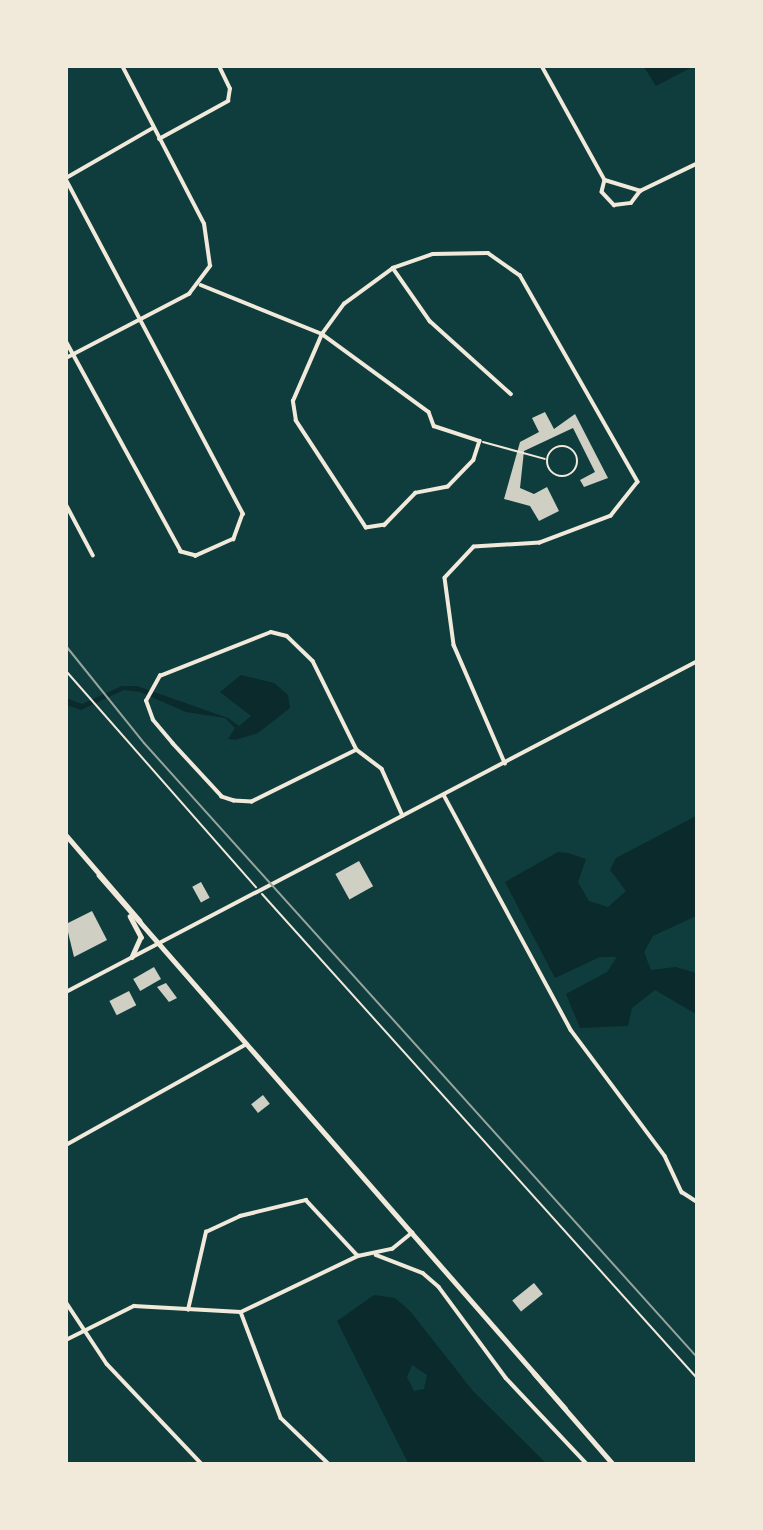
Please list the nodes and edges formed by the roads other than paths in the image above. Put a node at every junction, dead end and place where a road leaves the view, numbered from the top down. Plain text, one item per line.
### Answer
1 (122, 66) edge
2 (219, 66) edge
3 (542, 66) edge
4 (153, 128) junction
5 (159, 139) junction
6 (696, 164) edge
7 (66, 178) edge
8 (605, 180) junction
9 (640, 191) junction
10 (393, 268) junction
11 (201, 285) junction
12 (142, 320) junction
13 (322, 334) junction
14 (66, 342) edge
15 (73, 355) junction
16 (66, 358) edge
17 (511, 394) dead end
18 (66, 504) edge
19 (93, 555) dead end
20 (696, 662) edge
21 (357, 750) junction
22 (505, 762) junction
23 (444, 795) junction
24 (403, 816) junction
25 (66, 835) edge
26 (99, 875) junction
27 (130, 915) junction
28 (142, 922) junction
29 (161, 943) junction
30 (132, 957) junction
31 (66, 992) edge
32 (247, 1044) junction
33 (66, 1145) edge
34 (696, 1201) edge
35 (412, 1233) junction
36 (376, 1255) junction
37 (358, 1256) junction
38 (66, 1302) edge
39 (188, 1310) junction
40 (241, 1312) junction
41 (83, 1331) junction
42 (66, 1340) edge
43 (202, 1464) edge
44 (330, 1464) edge
45 (587, 1464) edge
46 (612, 1464) edge

1 - 4 street
2 - 5 street
3 - 8 street
4 - 5 street
4 - 7 street
5 - 11 street
6 - 9 street
7 - 12 street
8 - 9 street
8 - 9 street
10 - 13 street
10 - 17 street
10 - 22 street
11 - 12 street
11 - 13 street
12 - 15 street
12 - 15 street
13 - 13 street
14 - 15 street
15 - 16 street
18 - 19 street
20 - 22 street
21 - 21 street
21 - 24 street
22 - 23 street
23 - 24 street
23 - 34 street
24 - 29 street
25 - 26 main road
26 - 27 main road
26 - 28 main road
27 - 28 main road
27 - 30 main road
28 - 29 main road
29 - 30 street
29 - 32 main road
30 - 31 street
32 - 33 street
32 - 35 main road
35 - 36 street
35 - 46 main road
36 - 37 street
36 - 45 street
37 - 39 street
37 - 40 street
38 - 41 street
39 - 40 street
39 - 41 street
40 - 44 street
41 - 42 street
41 - 43 street

